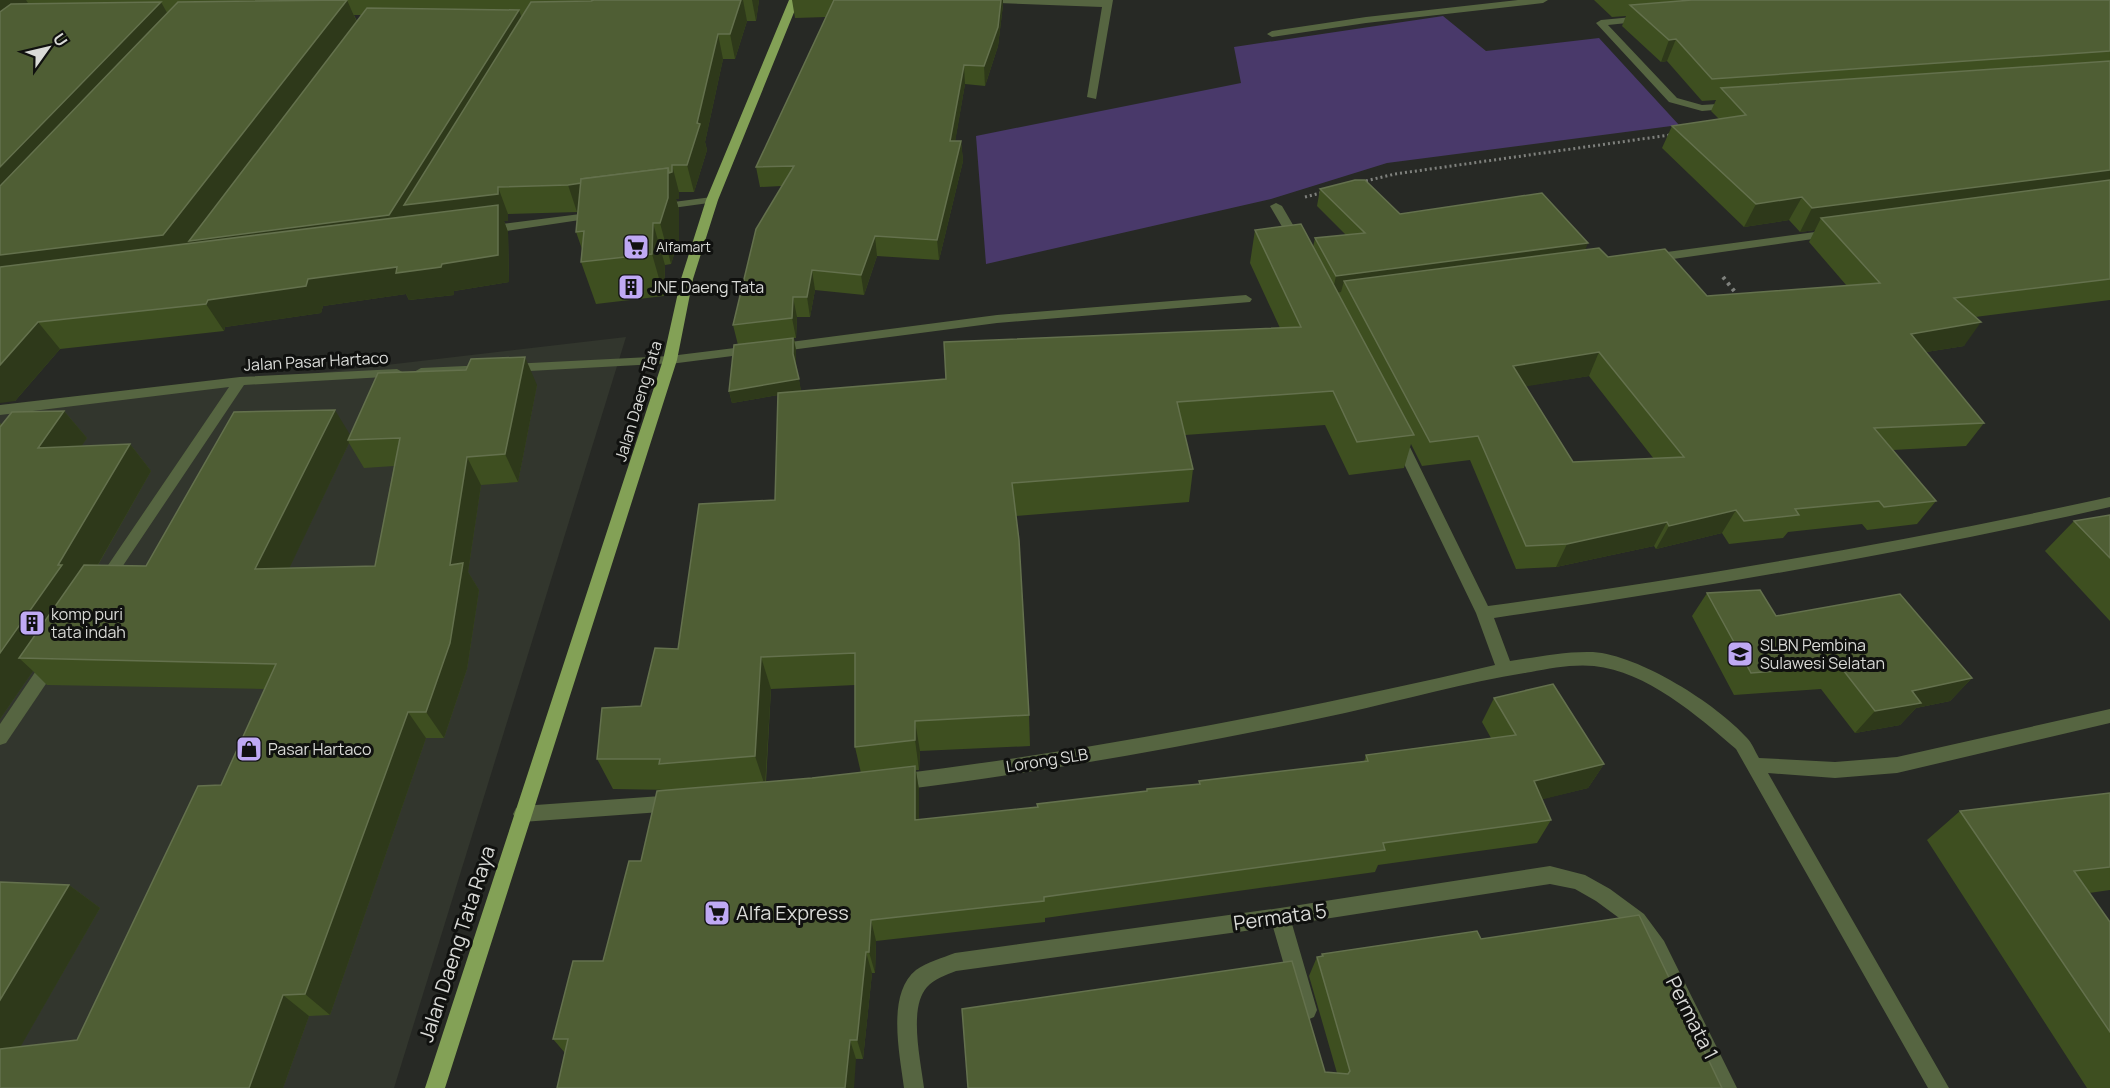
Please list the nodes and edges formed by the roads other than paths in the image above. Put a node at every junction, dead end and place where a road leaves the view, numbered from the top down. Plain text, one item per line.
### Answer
1 (794, 0) edge
2 (999, 0) edge
3 (1543, 0) edge
4 (1108, 2) edge
5 (1656, 18) edge
6 (1272, 34) dead end
7 (1092, 97) dead end
8 (1748, 104) edge
9 (712, 200) junction
10 (1276, 206) road end
11 (641, 209) edge
12 (605, 214) edge
13 (475, 231) edge
14 (1838, 233) edge
15 (1303, 253) edge
16 (1636, 260) edge
17 (1246, 299) dead end
18 (670, 360) junction
19 (240, 381) junction
20 (52, 404) junction
21 (0, 410) edge
22 (39, 421) edge
23 (1394, 428) edge
24 (2110, 502) edge
25 (100, 589) edge
26 (1484, 613) junction
27 (60, 649) edge
28 (1505, 669) junction
29 (2110, 716) edge
30 (0, 738) edge
31 (1754, 765) junction
32 (886, 784) edge
33 (687, 802) edge
34 (522, 814) junction
35 (1280, 917) junction
36 (1657, 948) joint
37 (1313, 1031) edge
38 (435, 1088) edge
39 (914, 1088) edge
40 (1727, 1088) edge
41 (1939, 1088) edge

1 - 9 main road, Jalan Daeng Tata
2 - 4 street
3 - 6 street
4 - 7 street
5 - 8 street
9 - 11 street
9 - 18 main road, Jalan Daeng Tata
10 - 15 street
12 - 13 street
14 - 16 street
17 - 18 street, Jalan Pasar Hartaco
18 - 19 street, Jalan Pasar Hartaco
18 - 34 main road, Jalan Daeng Tata
19 - 20 street, Jalan Pasar Hartaco
19 - 25 street
20 - 21 street, Jalan Pasar Hartaco
20 - 22 street
23 - 26 street
24 - 26 street
26 - 28 street
27 - 30 street
28 - 31 street, Lorong SLB
28 - 32 street, Lorong SLB
29 - 31 street
31 - 41 street, Lorong SLB
33 - 34 street
34 - 38 main road, Jalan Daeng Tata Raya
35 - 36 street, Permata 5
35 - 37 street
35 - 39 street, Permata 5
36 - 40 street, Permata 1

